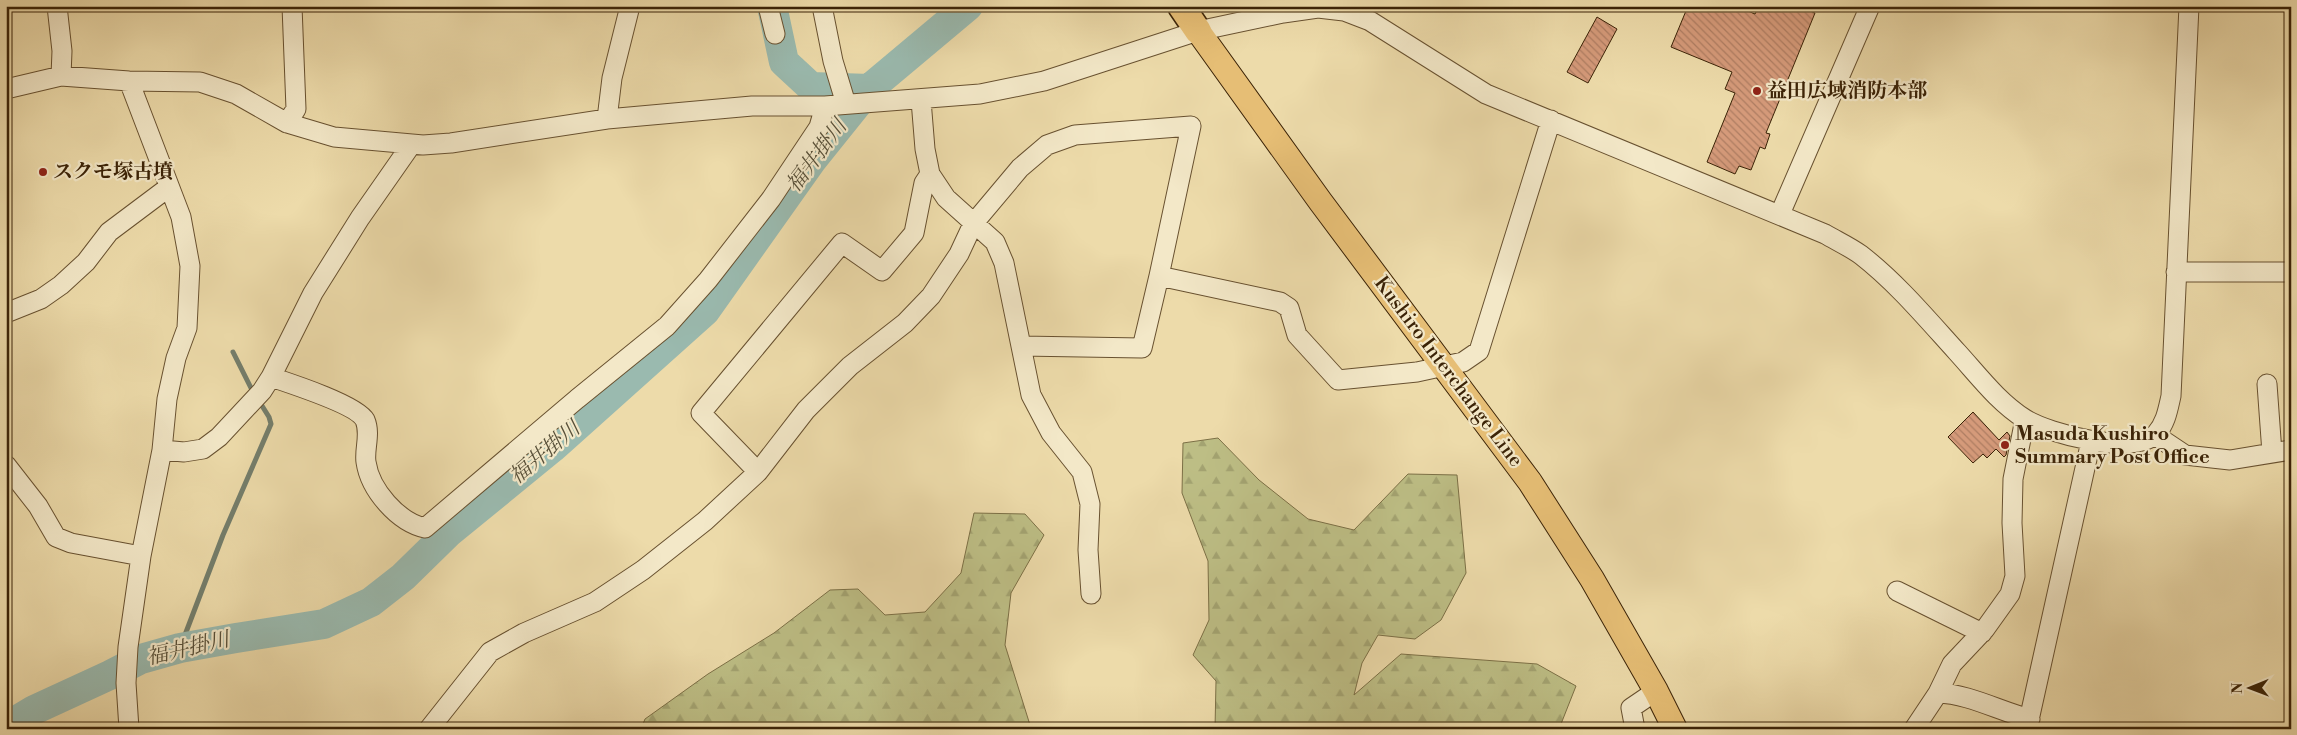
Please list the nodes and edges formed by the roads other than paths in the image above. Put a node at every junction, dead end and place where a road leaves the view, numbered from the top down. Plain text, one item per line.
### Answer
1 (57, 6) edge
2 (292, 6) edge
3 (630, 6) edge
4 (768, 6) edge
5 (822, 6) edge
6 (1181, 6) edge
7 (1870, 6) edge
8 (2189, 6) edge
9 (1344, 9) edge
10 (1198, 31) junction
11 (775, 34) dead end
12 (61, 76) junction
13 (129, 81) junction
14 (6, 89) edge
15 (922, 100) junction
16 (846, 104) junction
17 (825, 106) junction
18 (607, 119) junction
19 (1551, 120) junction
20 (287, 123) junction
21 (411, 144) junction
22 (930, 174) junction
23 (169, 187) junction
24 (1780, 214) junction
25 (973, 224) junction
26 (2176, 272) junction
27 (2291, 272) edge
28 (1159, 276) junction
29 (6, 313) edge
30 (1021, 346) junction
31 (1444, 366) junction
32 (271, 377) junction
33 (2267, 384) dead end
34 (2025, 419) junction
35 (2155, 435) junction
36 (2091, 441) junction
37 (162, 450) junction
38 (2291, 450) edge
39 (2272, 453) junction
40 (6, 465) edge
41 (758, 472) junction
42 (141, 556) junction
43 (1897, 591) dead end
44 (1091, 594) dead end
45 (1982, 633) junction
46 (1656, 692) junction
47 (1938, 692) junction
48 (2029, 724) edge
49 (129, 729) edge
50 (428, 729) edge
51 (1635, 729) edge
52 (1675, 729) edge
53 (1914, 729) edge

1 - 12 street
2 - 20 street
3 - 18 street
4 - 11 street
5 - 16 street
6 - 10 highway
7 - 24 street
8 - 26 street
9 - 10 street
9 - 19 street
10 - 15 street
10 - 31 main road, Kushiro Interchange Line
12 - 13 street
12 - 14 street
13 - 20 street
13 - 23 street
15 - 16 street
15 - 22 street
16 - 17 street
17 - 18 street
17 - 32 street
18 - 21 street
19 - 24 street
19 - 31 street
20 - 21 street
21 - 32 street
22 - 25 street
22 - 41 street
23 - 29 street
23 - 37 street
24 - 34 street
25 - 28 street
25 - 30 street
25 - 41 street
26 - 27 street
26 - 35 street
28 - 30 street
28 - 31 street
30 - 44 street
31 - 46 main road, Kushiro Interchange Line
32 - 37 street
33 - 39 street
34 - 36 street
34 - 45 street
35 - 36 street
35 - 39 street
36 - 48 street
37 - 42 street
38 - 39 street
40 - 42 street
41 - 50 street
42 - 49 street
43 - 45 street
45 - 47 street
46 - 51 street
46 - 52 main road, Kushiro Interchange Line
47 - 48 street
47 - 53 street

